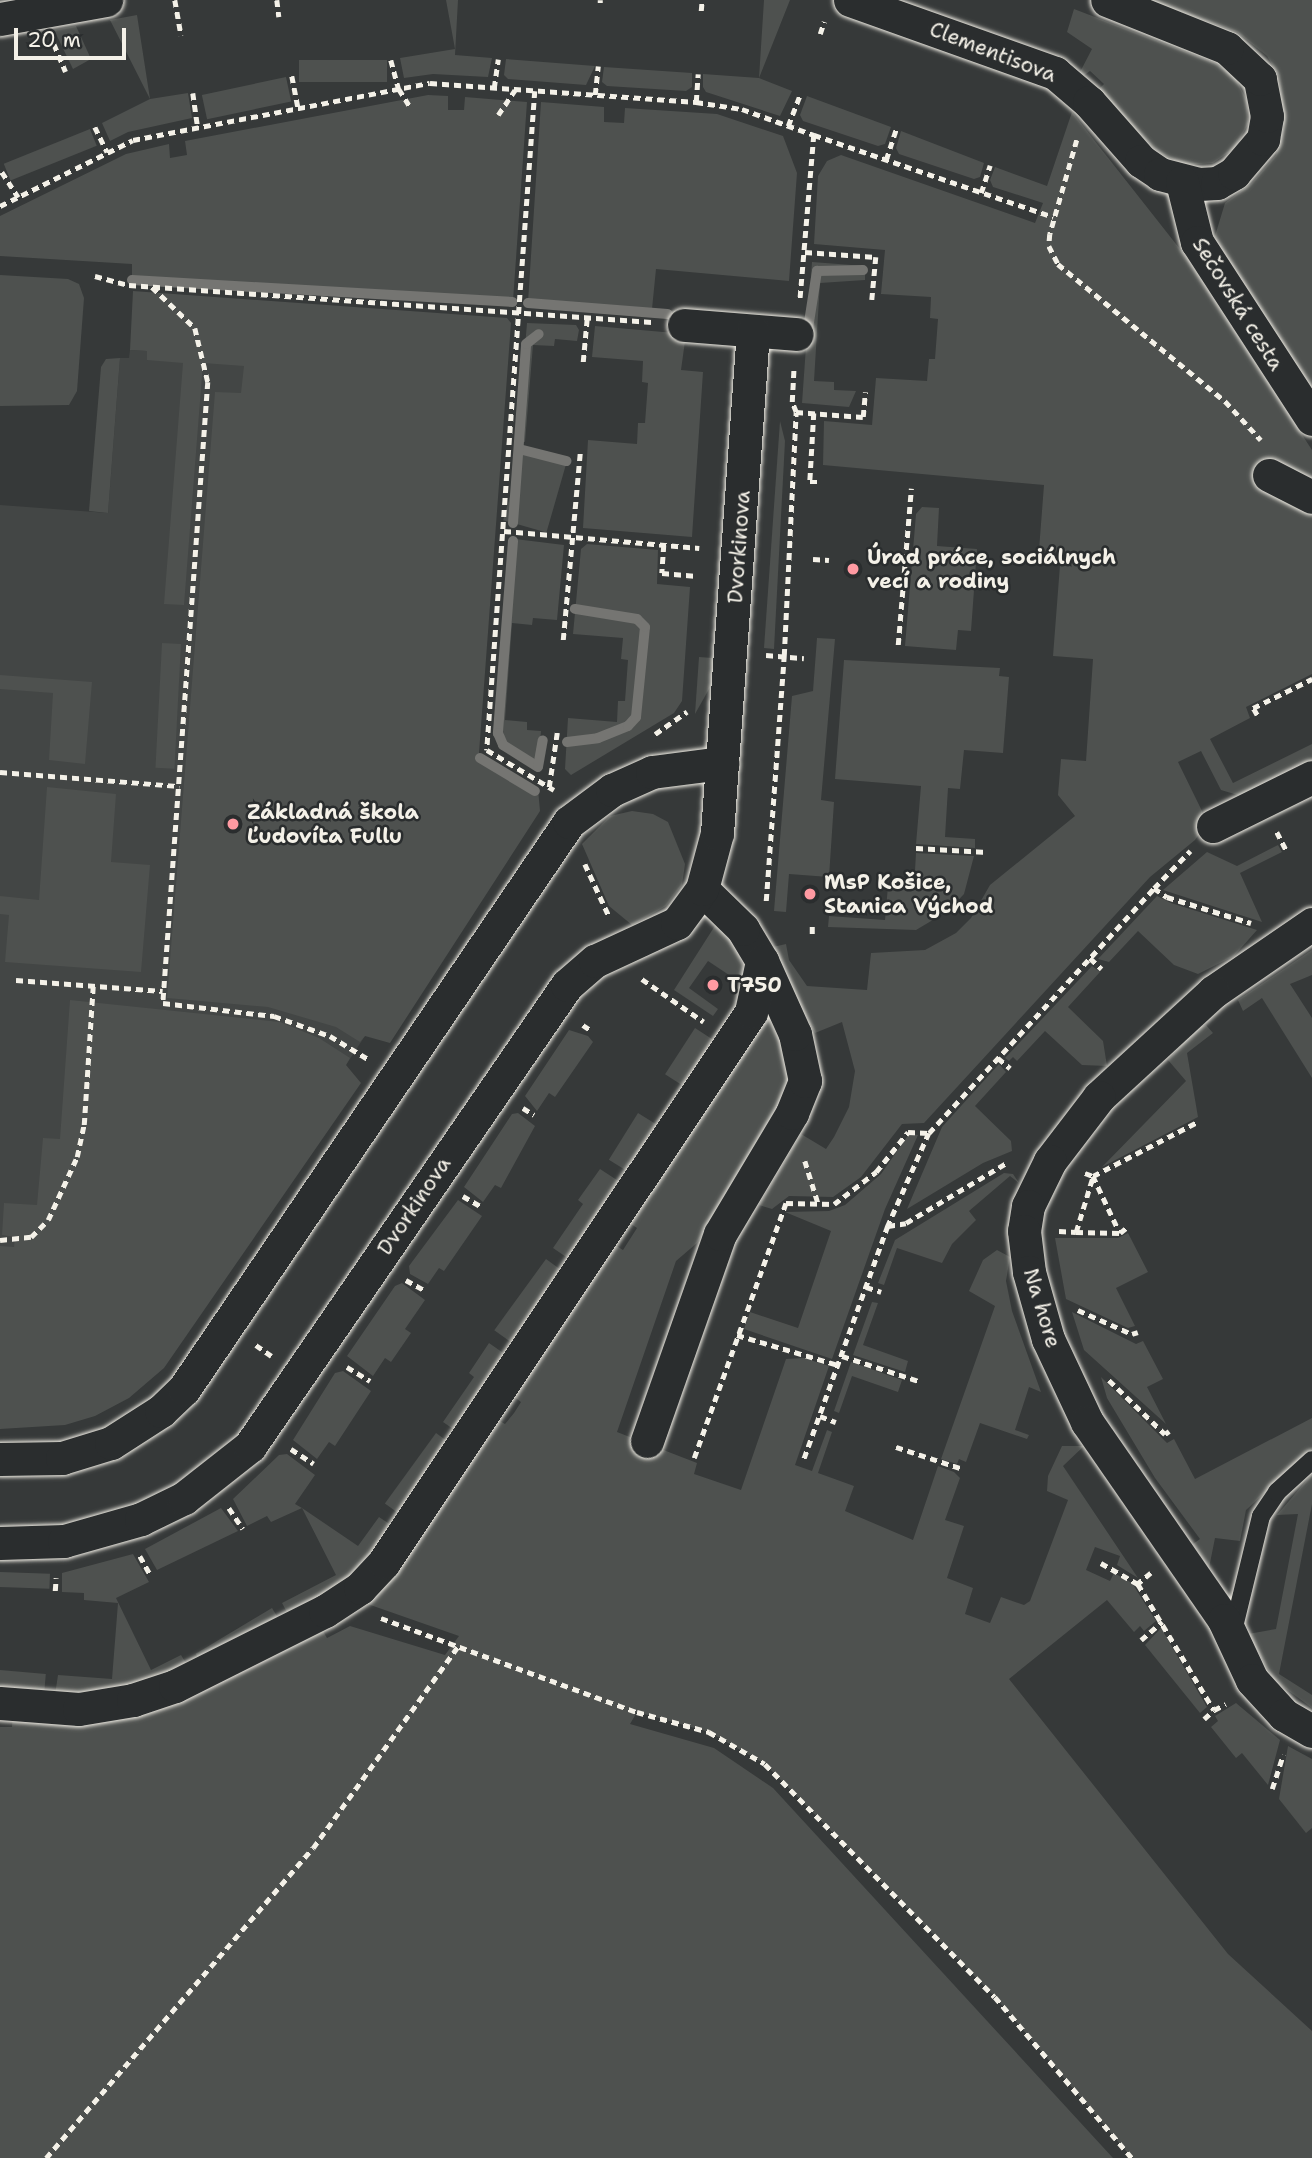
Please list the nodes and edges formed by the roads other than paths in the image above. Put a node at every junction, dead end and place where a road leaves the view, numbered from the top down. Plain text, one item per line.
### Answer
1 (106, 0) edge
2 (850, 0) edge
3 (1107, 0) edge
4 (26, 11) edge
5 (1182, 182) junction
6 (670, 324) road end
7 (753, 331) junction
8 (797, 334) road end
9 (1312, 419) edge
10 (1276, 478) road end
11 (1312, 497) edge
12 (722, 763) junction
13 (1312, 777) edge
14 (1213, 826) road end
15 (702, 890) junction
16 (1301, 930) edge
17 (762, 961) junction
18 (647, 1441) dead end
19 (0, 1459) edge
20 (1312, 1460) edge
21 (0, 1543) edge
22 (1232, 1634) junction
23 (0, 1703) edge
24 (1312, 1731) edge

1 - 4 street
2 - 5 street, Clementisova
3 - 5 street, Clementisova
5 - 9 street, Sečovská cesta
6 - 7 street
7 - 8 street
7 - 12 street, Dvorkinova
10 - 11 street
12 - 15 street, Dvorkinova
12 - 19 street
13 - 14 street
15 - 17 street
15 - 21 street, Dvorkinova
16 - 22 street, Na hore
17 - 18 street
17 - 23 street
20 - 22 lane
22 - 24 street, Na hore

